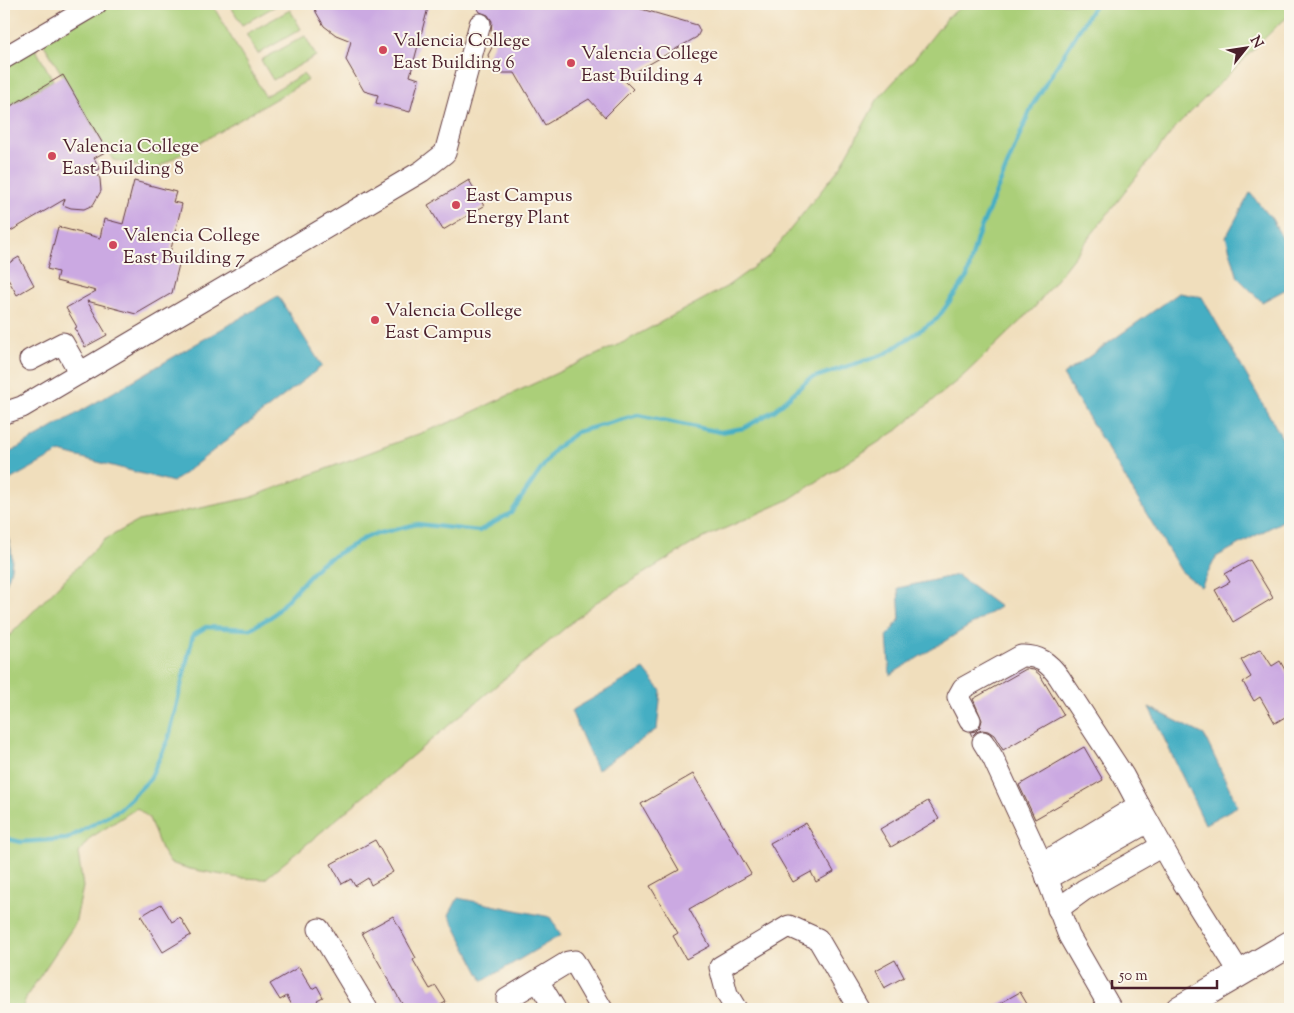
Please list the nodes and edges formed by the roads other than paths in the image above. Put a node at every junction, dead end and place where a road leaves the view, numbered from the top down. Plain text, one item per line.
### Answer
1 (96, 4) edge
2 (480, 24) dead end
3 (4, 58) edge
4 (30, 360) dead end
5 (80, 373) junction
6 (4, 414) edge
7 (970, 720) dead end
8 (983, 742) dead end
9 (1143, 813) junction
10 (1162, 846) junction
11 (1044, 871) junction
12 (1058, 909) junction
13 (319, 928) dead end
14 (1290, 944) edge
15 (1240, 973) junction
16 (538, 980) junction
17 (367, 1009) edge
18 (508, 1009) edge
19 (555, 1009) edge
20 (602, 1009) edge
21 (736, 1009) edge
22 (859, 1009) edge
23 (1111, 1009) edge
24 (1179, 1009) edge

1 - 3 street
2 - 5 street
4 - 5 street
5 - 6 street
7 - 9 street
8 - 11 street
9 - 10 street
9 - 11 street
10 - 12 street
10 - 15 street
11 - 12 street
12 - 23 street
13 - 17 street
14 - 15 main road
15 - 24 main road
16 - 18 street
16 - 19 street
16 - 20 street
21 - 22 street

